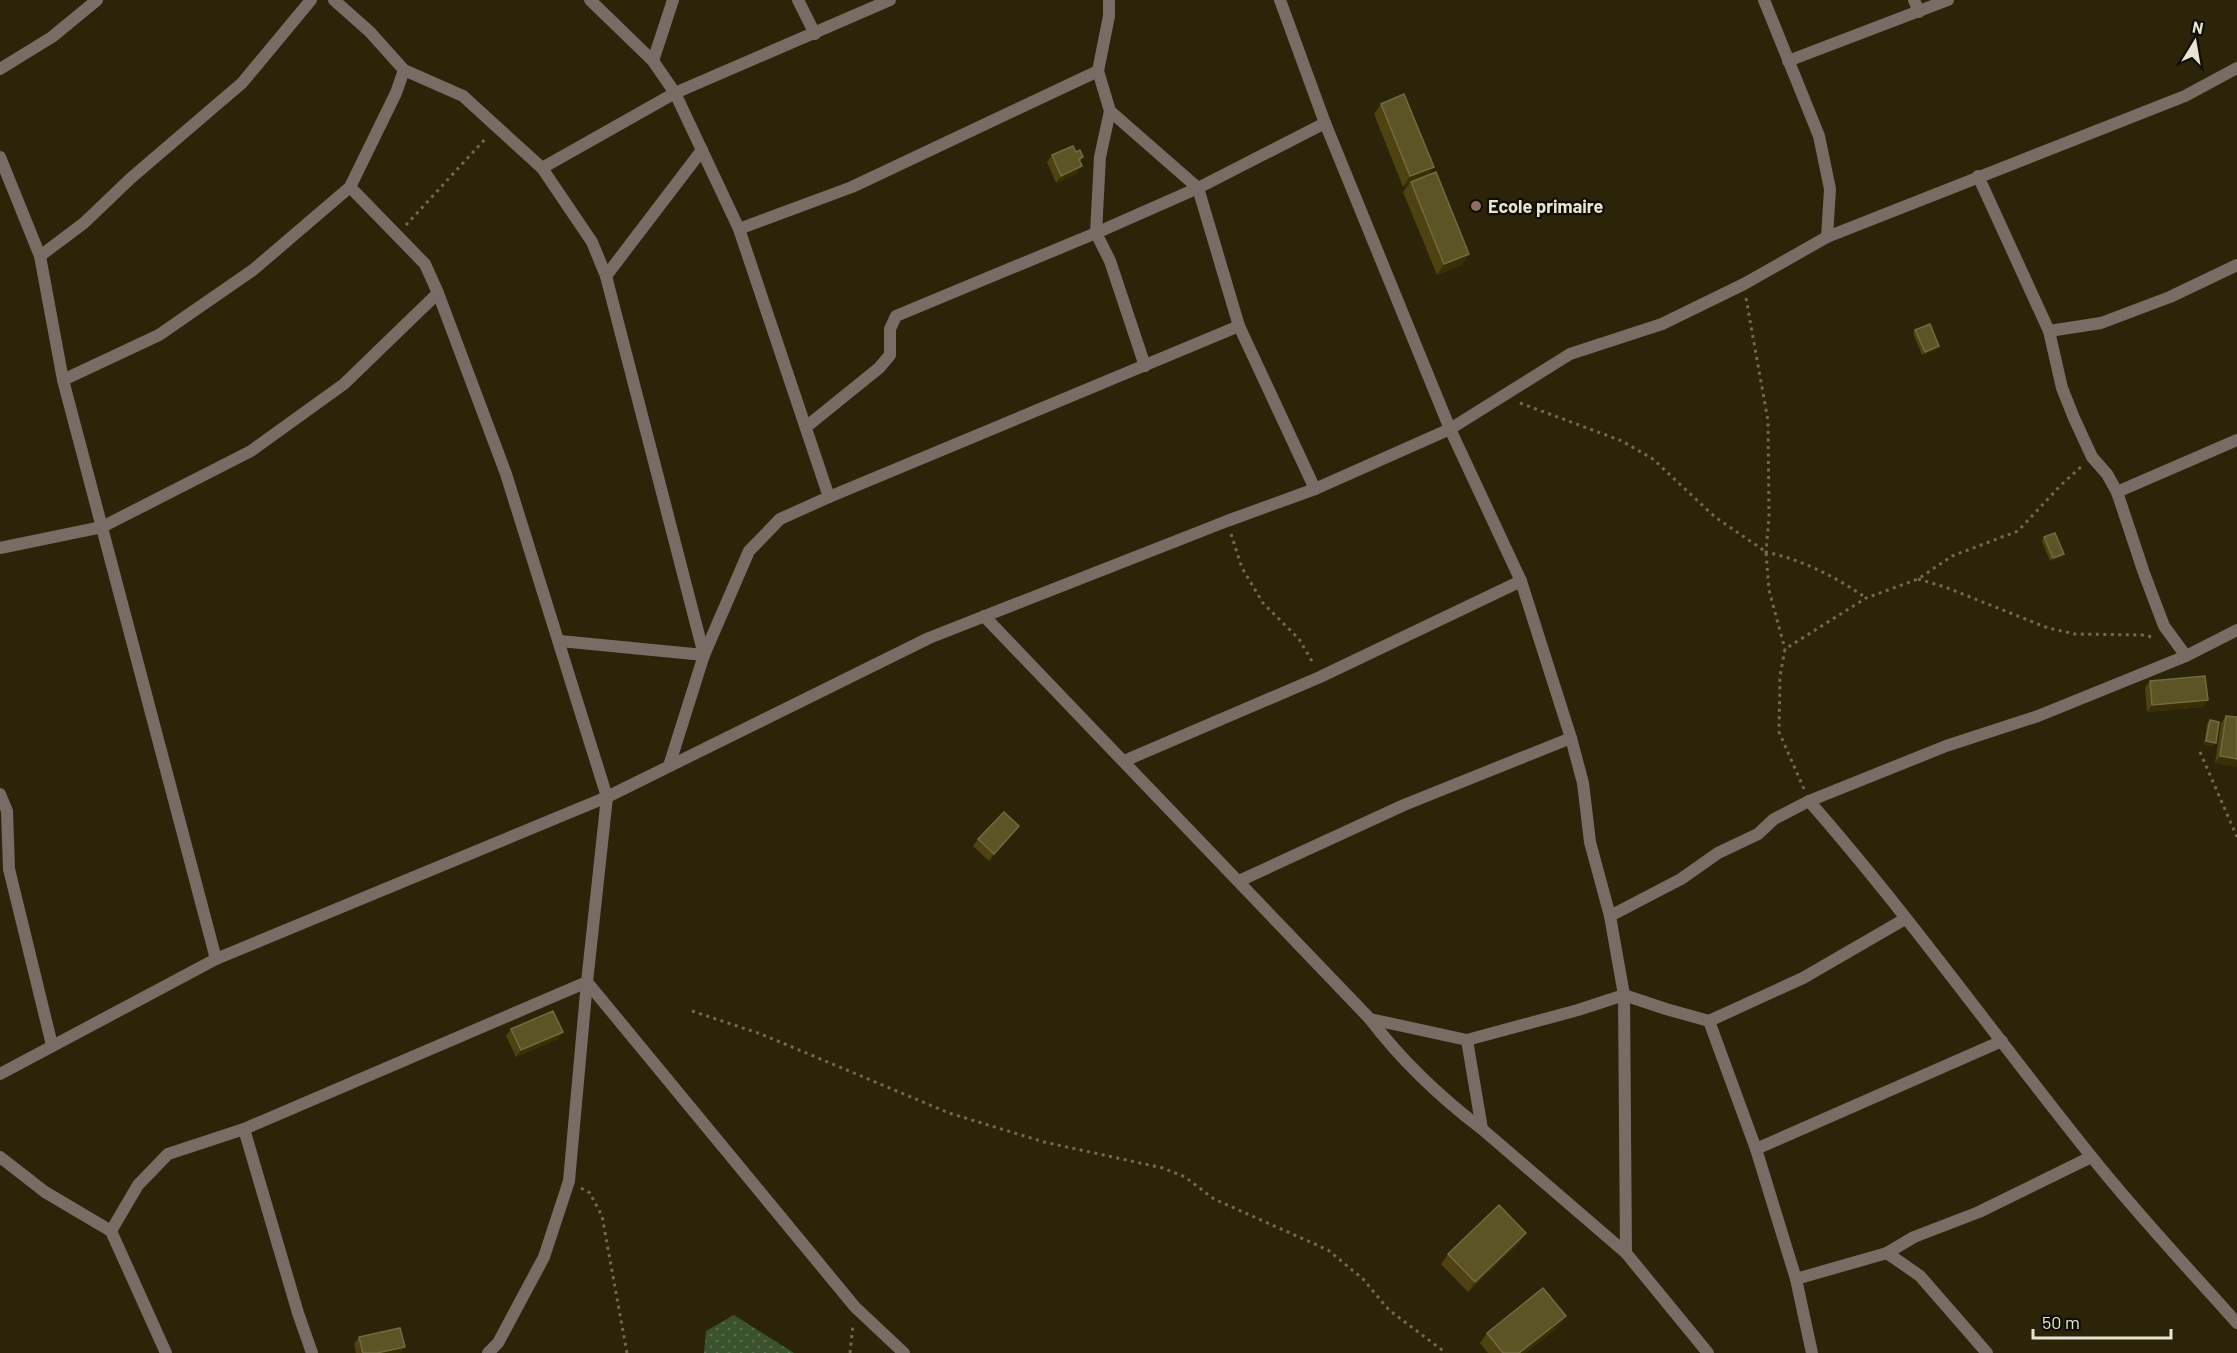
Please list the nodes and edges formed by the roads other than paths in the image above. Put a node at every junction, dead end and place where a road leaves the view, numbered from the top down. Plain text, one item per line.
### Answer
1 (97, 0) edge
2 (311, 0) edge
3 (334, 0) edge
4 (590, 0) edge
5 (673, 0) edge
6 (798, 0) edge
7 (890, 0) edge
8 (1109, 0) edge
9 (1280, 0) edge
10 (1764, 0) edge
11 (1948, 0) edge
12 (1916, 6) edge
13 (814, 34) junction
14 (653, 61) junction
15 (1788, 61) junction
16 (2237, 68) edge
17 (0, 69) edge
18 (404, 70) junction
19 (1098, 71) junction
20 (675, 93) junction
21 (1110, 111) junction
22 (1324, 123) junction
23 (702, 150) junction
24 (0, 158) edge
25 (542, 168) junction
26 (1978, 176) junction
27 (350, 187) junction
28 (1198, 188) junction
29 (739, 229) junction
30 (1096, 233) junction
31 (1827, 237) junction
32 (40, 256) junction
33 (2237, 265) edge
34 (606, 276) junction
35 (438, 293) junction
36 (1239, 326) junction
37 (2049, 331) junction
38 (1145, 366) junction
39 (63, 380) junction
40 (806, 427) junction
41 (1450, 429) junction
42 (2237, 440) edge
43 (1315, 489) junction
44 (2117, 492) junction
45 (829, 496) junction
46 (102, 527) junction
47 (0, 548) edge
48 (1521, 581) junction
49 (984, 616) junction
50 (2237, 630) edge
51 (560, 641) junction
52 (704, 655) junction
53 (2186, 656) junction
54 (1571, 738) junction
55 (1124, 761) junction
56 (669, 766) junction
57 (0, 794) edge
58 (607, 796) junction
59 (1809, 801) junction
60 (4, 870) edge
61 (1239, 881) junction
62 (1610, 916) junction
63 (1905, 920) junction
64 (216, 959) junction
65 (587, 982) junction
66 (1624, 995) junction
67 (1370, 1019) junction
68 (1709, 1021) junction
69 (1467, 1040) junction
70 (2002, 1041) junction
71 (52, 1045) junction
72 (0, 1074) edge
73 (244, 1129) junction
74 (1482, 1130) junction
75 (1756, 1149) junction
76 (0, 1157) edge
77 (2091, 1157) junction
78 (111, 1231) junction
79 (1626, 1253) junction
80 (1887, 1253) junction
81 (1796, 1279) junction
82 (2237, 1323) edge
83 (165, 1353) edge
84 (312, 1353) edge
85 (488, 1353) edge
86 (904, 1353) edge
87 (1708, 1353) edge
88 (1812, 1353) edge
89 (1987, 1353) edge

1 - 17 street
2 - 32 street
3 - 18 street
4 - 14 street
5 - 14 street
6 - 13 street
7 - 13 street
8 - 19 street
9 - 22 street
10 - 15 street
11 - 12 street
12 - 15 street
13 - 20 street
14 - 20 street
15 - 31 street
16 - 26 street
18 - 25 street
18 - 27 street
19 - 21 street
19 - 29 street
20 - 23 street
20 - 25 street
21 - 28 street
21 - 30 street
22 - 28 street
22 - 41 street
23 - 29 street
23 - 34 street
24 - 32 street
25 - 34 street
26 - 31 street
26 - 37 street
27 - 35 street
27 - 39 street
28 - 30 street
28 - 36 street
29 - 40 street
30 - 38 street
30 - 40 street
31 - 41 street
32 - 39 street
33 - 37 street
34 - 52 street
35 - 46 street
35 - 51 street
36 - 38 street
36 - 43 street
37 - 44 street
38 - 45 street
39 - 46 street
40 - 45 street
41 - 43 street
41 - 48 street
42 - 44 street
43 - 49 street
44 - 53 street
45 - 52 street
46 - 47 street
46 - 64 street
48 - 54 street
48 - 55 street
49 - 55 street
49 - 56 street
50 - 53 street
51 - 52 street
51 - 58 street
52 - 56 street
53 - 59 street
54 - 61 street
54 - 62 street
55 - 61 street
56 - 58 street
57 - 60 street
58 - 64 street
58 - 65 street
59 - 62 street
59 - 63 street
60 - 71 street
61 - 67 street
62 - 66 street
63 - 68 street
63 - 70 street
64 - 71 street
65 - 73 street
65 - 85 street
65 - 86 street
66 - 68 street
66 - 69 street
66 - 79 street
67 - 69 street
67 - 74 street
68 - 75 street
69 - 74 street
70 - 75 street
70 - 77 street
71 - 72 street
73 - 78 street
73 - 84 street
74 - 79 street
75 - 81 street
76 - 78 street
77 - 80 street
77 - 82 street
78 - 83 street
79 - 87 street
80 - 81 street
80 - 89 street
81 - 88 street

